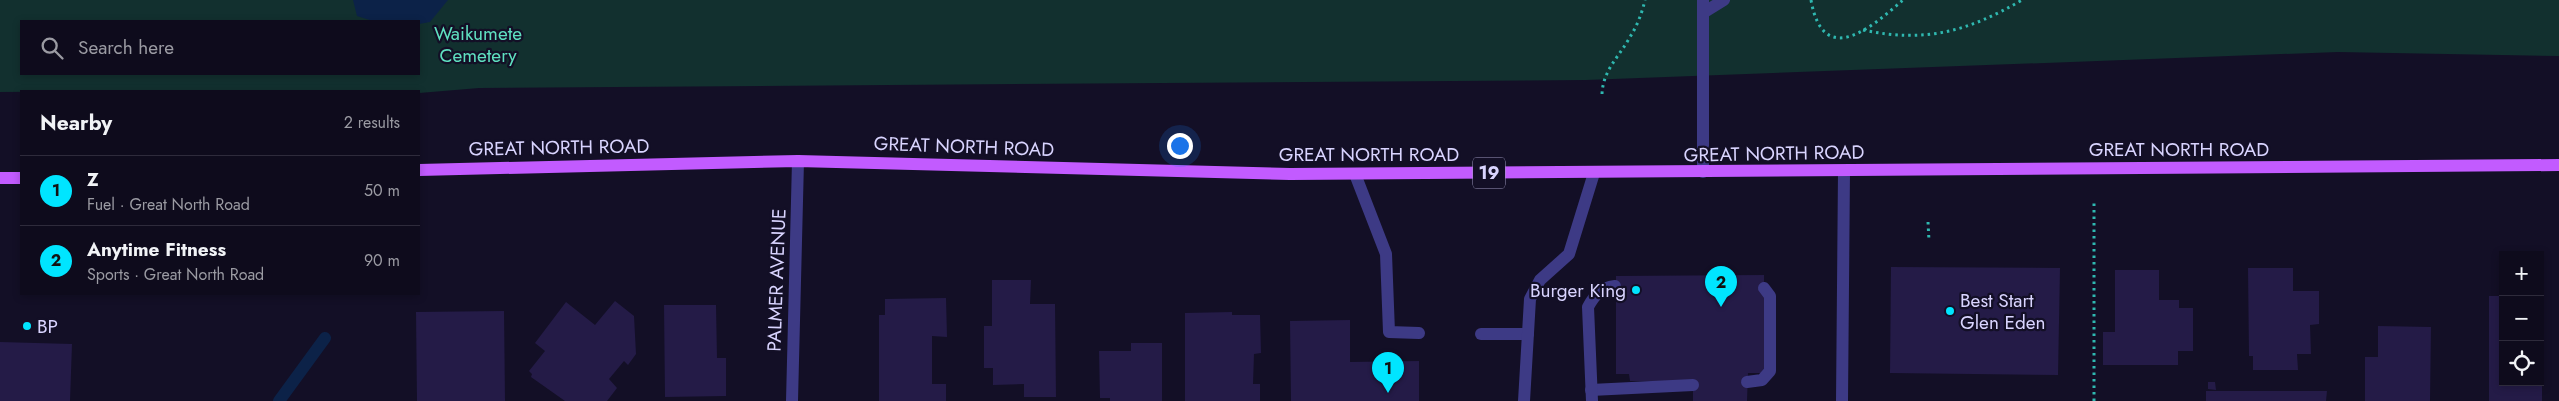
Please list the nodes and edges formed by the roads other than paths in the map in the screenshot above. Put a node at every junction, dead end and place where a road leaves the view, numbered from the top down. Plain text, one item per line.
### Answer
1 (1724, 0) edge
2 (1703, 6) edge
3 (798, 161) junction
4 (2559, 165) edge
5 (420, 170) edge
6 (1844, 171) junction
7 (1703, 172) junction
8 (1594, 173) junction
9 (1355, 174) junction
10 (0, 178) edge
11 (20, 178) edge
12 (1615, 286) dead end
13 (1764, 288) dead end
14 (1419, 333) dead end
15 (1481, 334) dead end
16 (1528, 334) junction
17 (1747, 382) dead end
18 (1693, 385) dead end
19 (1592, 395) edge
20 (792, 401) edge
21 (1524, 401) edge
22 (1842, 401) edge

1 - 2 street
2 - 7 street
3 - 5 main road, GREAT NORTH ROAD / 19
3 - 9 main road, GREAT NORTH ROAD / 19
3 - 20 street, PALMER AVENUE
4 - 6 main road, GREAT NORTH ROAD / 19
6 - 7 main road, GREAT NORTH ROAD / 19
6 - 22 street
7 - 8 main road, GREAT NORTH ROAD / 19
8 - 9 main road, GREAT NORTH ROAD / 19
8 - 16 street
9 - 14 street
10 - 11 main road
12 - 19 street
13 - 17 street
15 - 16 street
16 - 21 street
18 - 19 street

